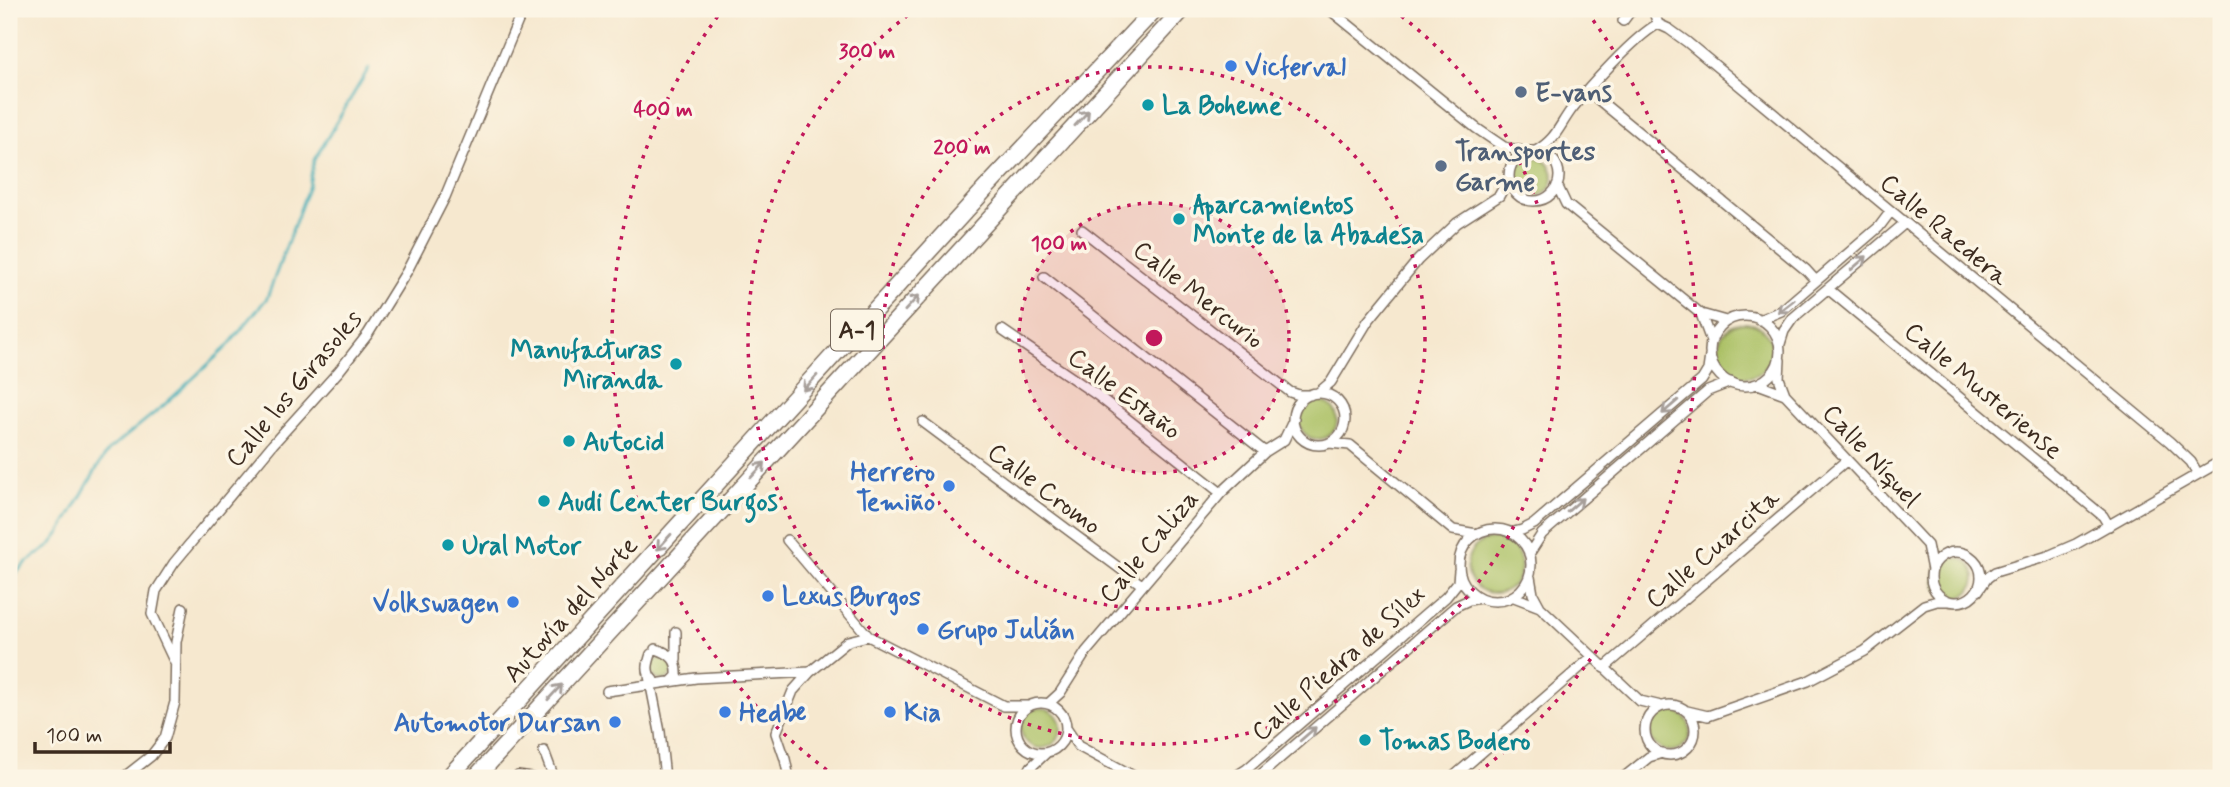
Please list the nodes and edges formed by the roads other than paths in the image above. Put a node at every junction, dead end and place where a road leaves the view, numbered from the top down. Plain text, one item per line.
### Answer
1 (523, 9) edge
2 (1155, 9) edge
3 (1183, 9) edge
4 (1329, 9) edge
5 (1632, 9) edge
6 (1653, 9) edge
7 (1623, 21) dead end
8 (1658, 24) junction
9 (1588, 91) junction
10 (1551, 142) junction
11 (1504, 147) junction
12 (1532, 152) junction
13 (1554, 162) junction
14 (1509, 176) junction
15 (1557, 185) junction
16 (1499, 196) junction
17 (1522, 198) junction
18 (1544, 199) junction
19 (1566, 204) junction
20 (1891, 212) junction
21 (1905, 223) junction
22 (1082, 230) dead end
23 (1044, 277) dead end
24 (1816, 281) junction
25 (1828, 289) junction
26 (1701, 314) junction
27 (1759, 320) junction
28 (1726, 321) junction
29 (1002, 330) dead end
30 (1711, 342) junction
31 (1780, 346) junction
32 (1710, 356) junction
33 (1780, 360) junction
34 (1331, 382) junction
35 (1731, 382) junction
36 (1756, 384) junction
37 (1290, 392) junction
38 (1314, 394) junction
39 (1785, 394) junction
40 (1340, 404) junction
41 (1294, 417) junction
42 (923, 422) dead end
43 (1344, 426) junction
44 (1284, 440) junction
45 (1306, 441) junction
46 (1329, 443) junction
47 (1350, 445) junction
48 (1265, 452) junction
49 (1847, 460) junction
50 (2221, 461) edge
51 (2199, 474) junction
52 (1221, 493) junction
53 (2109, 526) junction
54 (1453, 530) junction
55 (1510, 533) junction
56 (1477, 534) junction
57 (787, 540) dead end
58 (1928, 546) junction
59 (1530, 554) junction
60 (1947, 554) junction
61 (1460, 555) junction
62 (1977, 563) junction
63 (1460, 570) junction
64 (1932, 570) junction
65 (1995, 572) junction
66 (1530, 575) junction
67 (1932, 583) junction
68 (1142, 586) junction
69 (1978, 591) junction
70 (1514, 597) junction
71 (1480, 598) junction
72 (1948, 601) junction
73 (1924, 606) junction
74 (1540, 607) junction
75 (183, 608) dead end
76 (676, 632) dead end
77 (868, 636) junction
78 (1592, 657) junction
79 (677, 664) junction
80 (176, 666) junction
81 (1604, 668) junction
82 (810, 672) junction
83 (780, 673) junction
84 (696, 678) junction
85 (650, 681) junction
86 (667, 683) junction
87 (607, 691) dead end
88 (793, 691) junction
89 (1060, 693) junction
90 (1640, 701) junction
91 (1048, 704) junction
92 (1004, 706) junction
93 (1027, 706) junction
94 (1661, 706) junction
95 (1687, 711) junction
96 (1061, 713) junction
97 (1708, 716) junction
98 (1646, 722) junction
99 (1016, 724) junction
100 (1066, 726) junction
101 (1695, 732) junction
102 (1647, 739) junction
103 (479, 745) junction
104 (1023, 746) junction
105 (1078, 746) junction
106 (1052, 749) junction
107 (544, 751) dead end
108 (1662, 753) junction
109 (1641, 762) junction
110 (1031, 767) junction
111 (518, 776) dead end
112 (123, 778) edge
113 (439, 778) edge
114 (448, 778) edge
115 (475, 778) edge
116 (532, 778) edge
117 (554, 778) edge
118 (664, 778) edge
119 (789, 778) edge
120 (1026, 778) edge
121 (1137, 778) edge
122 (1196, 778) edge
123 (1210, 778) edge
124 (1233, 778) edge
125 (1256, 778) edge
126 (1452, 778) edge
127 (1623, 778) edge

1 - 80 street, Calle los Girasoles
2 -> 103 highway, Autovía del Norte / A-1
115 -> 3 highway, Autovía del Norte / A-1
4 - 11 street
5 - 7 street
6 - 8 street
8 - 9 street
8 - 20 street, Calle Raedera
9 - 10 street
9 - 24 street
10 - 12 street
10 - 13 street
11 - 12 street
11 - 14 street
12 - 13 street
12 - 14 street
13 - 15 street
14 - 16 street
14 - 17 street
15 - 18 street
15 - 19 street
16 - 17 street
16 - 34 street
17 - 18 street
18 - 19 street
19 - 26 street
20 - 21 street, Calle Raedera
20 - 24 street
25 -> 21 street
21 - 51 street, Calle Raedera
22 - 37 street, Calle Mercurio
23 - 48 street
24 -> 27 street
25 - 31 street
25 - 53 street, Calle Musteriense
26 - 28 street
26 - 30 street
27 - 28 street
27 - 31 street
28 - 30 street
29 - 52 street, Calle Estaño
30 - 32 street
31 - 33 street
32 - 35 street
32 -> 55 street
33 - 36 street
33 - 39 street
34 - 38 street
34 - 40 street
35 - 36 street
59 -> 35 street
36 - 39 street, Calle Níquel
37 - 38 street, Calle Mercurio
37 - 41 street
38 - 40 street
38 - 41 street
39 - 49 street, Calle Níquel
40 - 43 street
41 - 44 street
41 - 45 street
42 - 68 street, Calle Cromo
43 - 46 street
43 - 47 street
44 - 45 street
44 - 48 street, Calle Caliza
45 - 46 street
46 - 47 street
47 - 54 street
48 - 52 street, Calle Caliza
49 - 58 street, Calle Níquel
49 - 81 street, Calle Cuarcita
50 - 51 street
51 - 53 street
52 - 68 street, Calle Caliza
53 - 65 street
54 - 56 street
54 - 61 street
55 - 56 street
55 - 59 street
56 - 61 street
57 - 77 street
58 - 60 street, Calle Níquel
58 - 64 street
59 - 66 street
60 - 62 street
60 - 64 street
61 - 63 street
62 - 65 street
62 - 69 street
63 - 71 street
63 - 124 street, Calle Piedra de Sílex
64 - 67 street
65 - 69 street
66 - 70 street
66 - 74 street
67 - 72 street
67 - 73 street
68 - 89 street, Calle Caliza
69 - 72 street
70 - 71 street
70 - 74 street
125 -> 71 street, Calle Piedra de Sílex
72 - 73 street
73 - 97 street
74 - 78 street
75 - 80 street
76 - 79 street
77 - 82 street
77 - 92 street
78 - 81 street
78 - 126 street
79 - 84 street
79 - 85 street
79 - 86 street
80 - 112 street
81 - 90 street
82 - 83 street
82 - 88 street
83 - 84 street
83 - 88 street
84 - 86 street
85 - 86 street
85 - 87 street
85 - 118 street
88 - 119 street
89 - 91 street, Calle Caliza
89 - 96 street
90 - 94 street
90 - 98 street
91 - 93 street
91 - 96 street
92 - 93 street
92 - 99 street
93 - 99 street
94 - 95 street
94 - 98 street
95 - 97 street
95 - 101 street
96 - 100 street
97 - 101 street
98 - 102 street
99 - 104 street
100 - 105 street
100 - 106 street
101 - 108 street
102 - 108 street
102 - 109 street
103 - 113 highway
103 - 114 highway, Autovía del Norte / A-1
104 - 106 street
104 - 110 street
105 - 106 street
105 - 121 street
106 - 110 street
107 - 117 street
108 - 109 street
109 - 127 street
110 - 120 street
111 - 116 street
122 - 123 street

